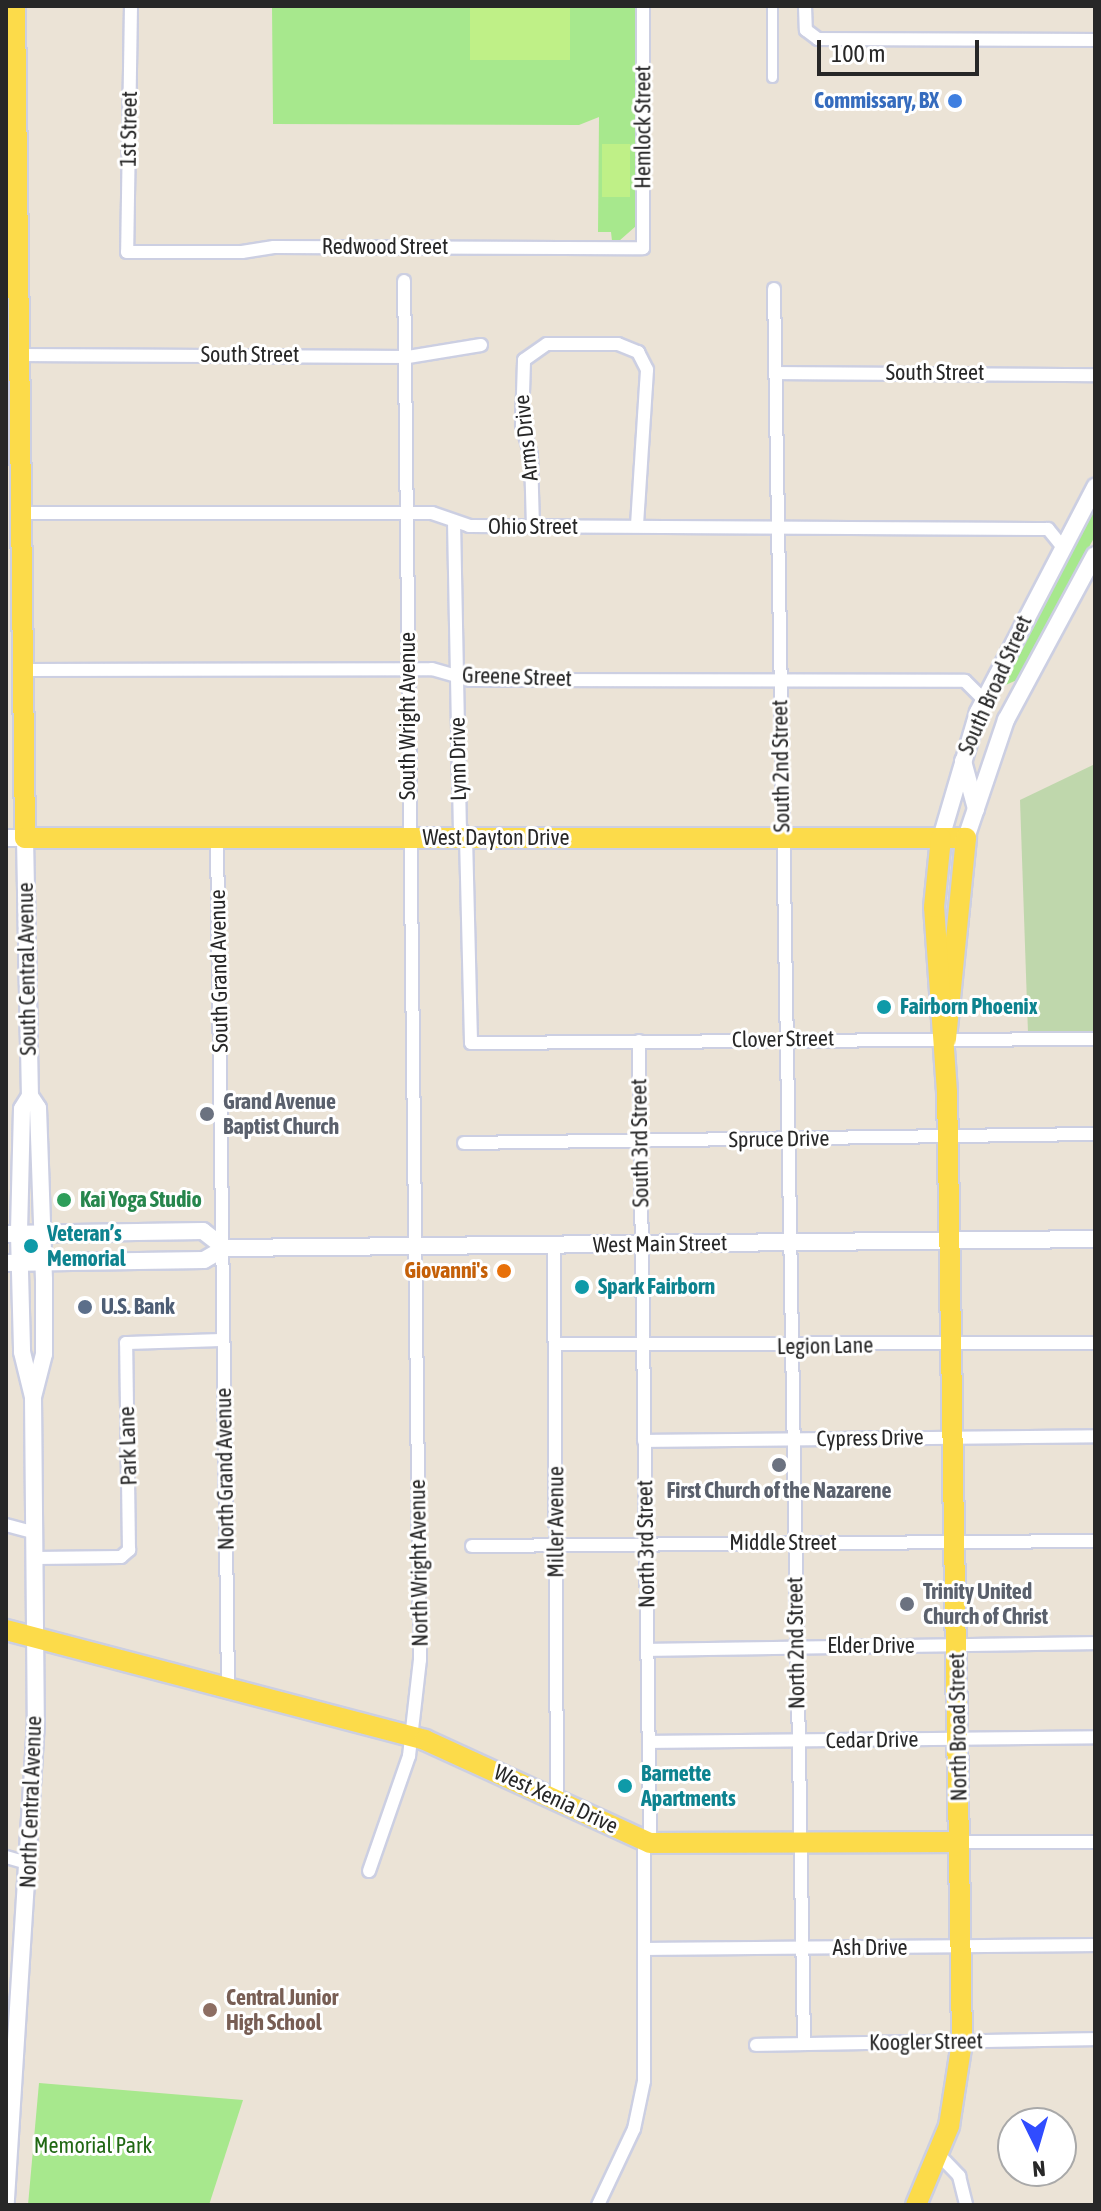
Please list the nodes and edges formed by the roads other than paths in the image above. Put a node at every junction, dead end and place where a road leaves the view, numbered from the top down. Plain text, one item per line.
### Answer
1 (131, 6) edge
2 (643, 6) edge
3 (772, 6) edge
4 (805, 6) edge
5 (12, 13) edge
6 (1095, 40) edge
7 (772, 77) dead end
8 (643, 248) joint
9 (127, 252) joint
10 (404, 281) dead end
11 (774, 289) dead end
12 (481, 345) dead end
13 (17, 355) junction
14 (405, 355) junction
15 (775, 373) junction
16 (1095, 375) edge
17 (1095, 487) edge
18 (20, 513) junction
19 (407, 513) junction
20 (454, 521) junction
21 (637, 526) junction
22 (777, 526) junction
23 (533, 527) junction
24 (1062, 546) junction
25 (1095, 555) edge
26 (22, 670) junction
27 (408, 670) junction
28 (456, 677) junction
29 (779, 679) junction
30 (984, 700) junction
31 (963, 754) junction
32 (976, 809) junction
33 (466, 837) junction
34 (782, 837) junction
35 (16, 838) edge
36 (217, 838) junction
37 (410, 838) junction
38 (941, 838) junction
39 (966, 838) junction
40 (786, 1039) junction
41 (946, 1039) junction
42 (1095, 1039) edge
43 (639, 1041) junction
44 (471, 1043) joint
45 (30, 1096) junction
46 (1095, 1134) edge
47 (948, 1135) junction
48 (787, 1140) junction
49 (640, 1142) junction
50 (464, 1143) dead end
51 (13, 1234) edge
52 (42, 1234) junction
53 (1095, 1239) edge
54 (949, 1241) junction
55 (788, 1243) junction
56 (641, 1244) junction
57 (554, 1245) junction
58 (414, 1247) junction
59 (225, 1248) junction
60 (13, 1263) edge
61 (43, 1263) junction
62 (223, 1340) junction
63 (1095, 1343) edge
64 (555, 1344) junction
65 (952, 1344) junction
66 (643, 1345) junction
67 (790, 1347) junction
68 (33, 1397) junction
69 (1095, 1436) edge
70 (953, 1438) junction
71 (793, 1439) junction
72 (644, 1441) junction
73 (6, 1525) edge
74 (35, 1533) junction
75 (1095, 1541) edge
76 (955, 1542) junction
77 (795, 1543) junction
78 (646, 1544) junction
79 (556, 1545) junction
80 (472, 1546) dead end
81 (35, 1558) junction
82 (6, 1630) edge
83 (34, 1637) junction
84 (1095, 1643) edge
85 (796, 1646) junction
86 (956, 1646) junction
87 (648, 1650) junction
88 (228, 1689) junction
89 (411, 1737) junction
90 (1095, 1737) edge
91 (958, 1738) junction
92 (649, 1742) junction
93 (798, 1742) junction
94 (557, 1799) junction
95 (647, 1842) junction
96 (959, 1842) junction
97 (1095, 1842) edge
98 (800, 1844) junction
99 (6, 1857) edge
100 (30, 1864) junction
101 (369, 1871) dead end
102 (1095, 1945) edge
103 (802, 1948) junction
104 (961, 1948) junction
105 (646, 1949) junction
106 (12, 2030) edge
107 (1095, 2039) edge
108 (962, 2042) junction
109 (804, 2044) junction
110 (756, 2045) dead end
111 (940, 2156) junction
112 (6, 2205) edge
113 (598, 2205) edge
114 (916, 2205) edge
115 (966, 2205) edge

1 - 9 street, 1st Street
2 - 8 street, Hemlock Street
3 - 7 street
4 - 6 street
5 - 13 main road, South Central Avenue
8 - 9 street, Redwood Street
10 - 14 street, South Wright Avenue
11 - 15 street, South 2nd Street
12 - 14 street, South Street
13 - 14 street, South Street
13 - 18 main road, South Central Avenue
14 - 19 street, South Wright Avenue
15 - 16 street, South Street
15 - 22 street, South 2nd Street
17 - 24 street, South Broad Street
18 - 19 street, Ohio Street
18 - 26 main road, South Central Avenue
19 - 20 street, Ohio Street
19 - 27 street, South Wright Avenue
20 - 23 street, Ohio Street
20 - 28 street, Lynn Drive
21 - 22 street, Ohio Street
21 - 23 street, Ohio Street
21 - 23 street, Arms Drive
22 - 24 street, Ohio Street
22 - 29 street, South 2nd Street
24 - 30 street, South Broad Street
25 - 32 street, South Broad Street
26 - 27 street, Greene Street
26 - 35 main road, South Central Avenue
27 - 28 street, Greene Street
27 - 37 street, South Wright Avenue
28 - 29 street, Greene Street
28 - 33 street, Lynn Drive
29 - 30 street, Greene Street
29 - 34 street, South 2nd Street
30 - 31 street, South Broad Street
31 - 32 street
31 - 38 street, South Broad Street
32 - 39 street, South Broad Street
33 - 34 main road, West Dayton Drive
33 - 37 main road, West Dayton Drive
33 - 44 street, Lynn Drive
34 - 38 main road, West Dayton Drive
34 - 40 street, South 2nd Street
35 - 36 main road, West Dayton Drive
35 - 45 street, South Central Avenue
36 - 37 main road, West Dayton Drive
36 - 59 street, South Grand Avenue
37 - 58 street, South Wright Avenue
38 - 39 main road, West Dayton Drive
38 - 41 main road, South Broad Street
39 - 41 main road, South Broad Street
40 - 41 street, Clover Street
40 - 43 street, Clover Street
40 - 48 street, South 2nd Street
41 - 42 street, Clover Street
41 - 47 main road, South Broad Street
43 - 44 street, Clover Street
43 - 49 street, South 3rd Street
45 - 51 street, South Central Avenue
45 - 52 street, South Central Avenue
46 - 47 street, Spruce Drive
47 - 48 street, Spruce Drive
47 - 54 main road, South Broad Street
48 - 49 street, Spruce Drive
48 - 55 street, South 2nd Street
49 - 50 street, Spruce Drive
49 - 56 street, South 3rd Street
51 - 52 street, West Main Street
51 - 60 street, North Central Avenue
52 - 59 street, West Main Street
52 - 61 street, North Central Avenue
53 - 54 street, West Main Street
54 - 55 street, West Main Street
54 - 65 main road, North Broad Street
55 - 56 street, West Main Street
55 - 67 street, North 2nd Street
56 - 57 street, West Main Street
56 - 66 street, North 3rd Street
57 - 58 street, West Main Street
57 - 64 street, Miller Avenue
58 - 59 street, West Main Street
58 - 89 street, North Wright Avenue
59 - 61 street, West Main Street
59 - 62 street, North Grand Avenue
60 - 61 street, West Main Street
60 - 68 street, North Central Avenue
61 - 68 street, North Central Avenue
62 - 81 street, Park Lane
62 - 88 street, North Grand Avenue
63 - 65 street, Legion Lane
64 - 66 street, Legion Lane
64 - 79 street, Miller Avenue
65 - 67 street, Legion Lane
65 - 70 main road, North Broad Street
66 - 67 street, Legion Lane
66 - 72 street, North 3rd Street
67 - 71 street, North 2nd Street
68 - 74 street, North Central Avenue
69 - 70 street, Cypress Drive
70 - 71 street, Cypress Drive
70 - 76 main road, North Broad Street
71 - 72 street, Cypress Drive
71 - 77 street, North 2nd Street
72 - 78 street, North 3rd Street
73 - 74 street
74 - 81 street, North Central Avenue
75 - 76 street, Middle Street
76 - 77 street, Middle Street
76 - 86 main road, North Broad Street
77 - 78 street, Middle Street
77 - 85 street, North 2nd Street
78 - 79 street, Middle Street
78 - 87 street, North 3rd Street
79 - 80 street, Middle Street
79 - 94 street, Miller Avenue
81 - 83 street, North Central Avenue
82 - 83 main road, West Xenia Drive
83 - 88 main road, West Xenia Drive
83 - 100 street, North Central Avenue
84 - 86 street, Elder Drive
85 - 86 street, Elder Drive
85 - 87 street, Elder Drive
85 - 93 street, North 2nd Street
86 - 91 main road, North Broad Street
87 - 92 street, North 3rd Street
88 - 89 main road, West Xenia Drive
89 - 94 main road, West Xenia Drive
89 - 101 street, North Wright Avenue
90 - 91 street, Cedar Drive
91 - 93 street, Cedar Drive
91 - 96 main road, North Broad Street
92 - 93 street, Cedar Drive
92 - 95 street, North 3rd Street
93 - 98 street, North 2nd Street
94 - 95 main road, West Xenia Drive
95 - 98 main road, West Xenia Drive
95 - 105 street, North 3rd Street
96 - 97 street, West Xenia Drive
96 - 98 main road, West Xenia Drive
96 - 104 main road, North Broad Street
98 - 103 street, North 2nd Street
99 - 100 street
100 - 106 street, North Central Avenue
102 - 104 street, Ash Drive
103 - 104 street, Ash Drive
103 - 105 street, Ash Drive
103 - 109 street, North 2nd Street
104 - 108 main road, North Broad Street
105 - 113 street, North 3rd Street
106 - 112 street, North Central Avenue
107 - 108 street, Koogler Street
108 - 109 street, Koogler Street
108 - 111 main road, North Broad Street
109 - 110 street, Koogler Street
111 - 114 main road, North Broad Street
111 - 115 street

